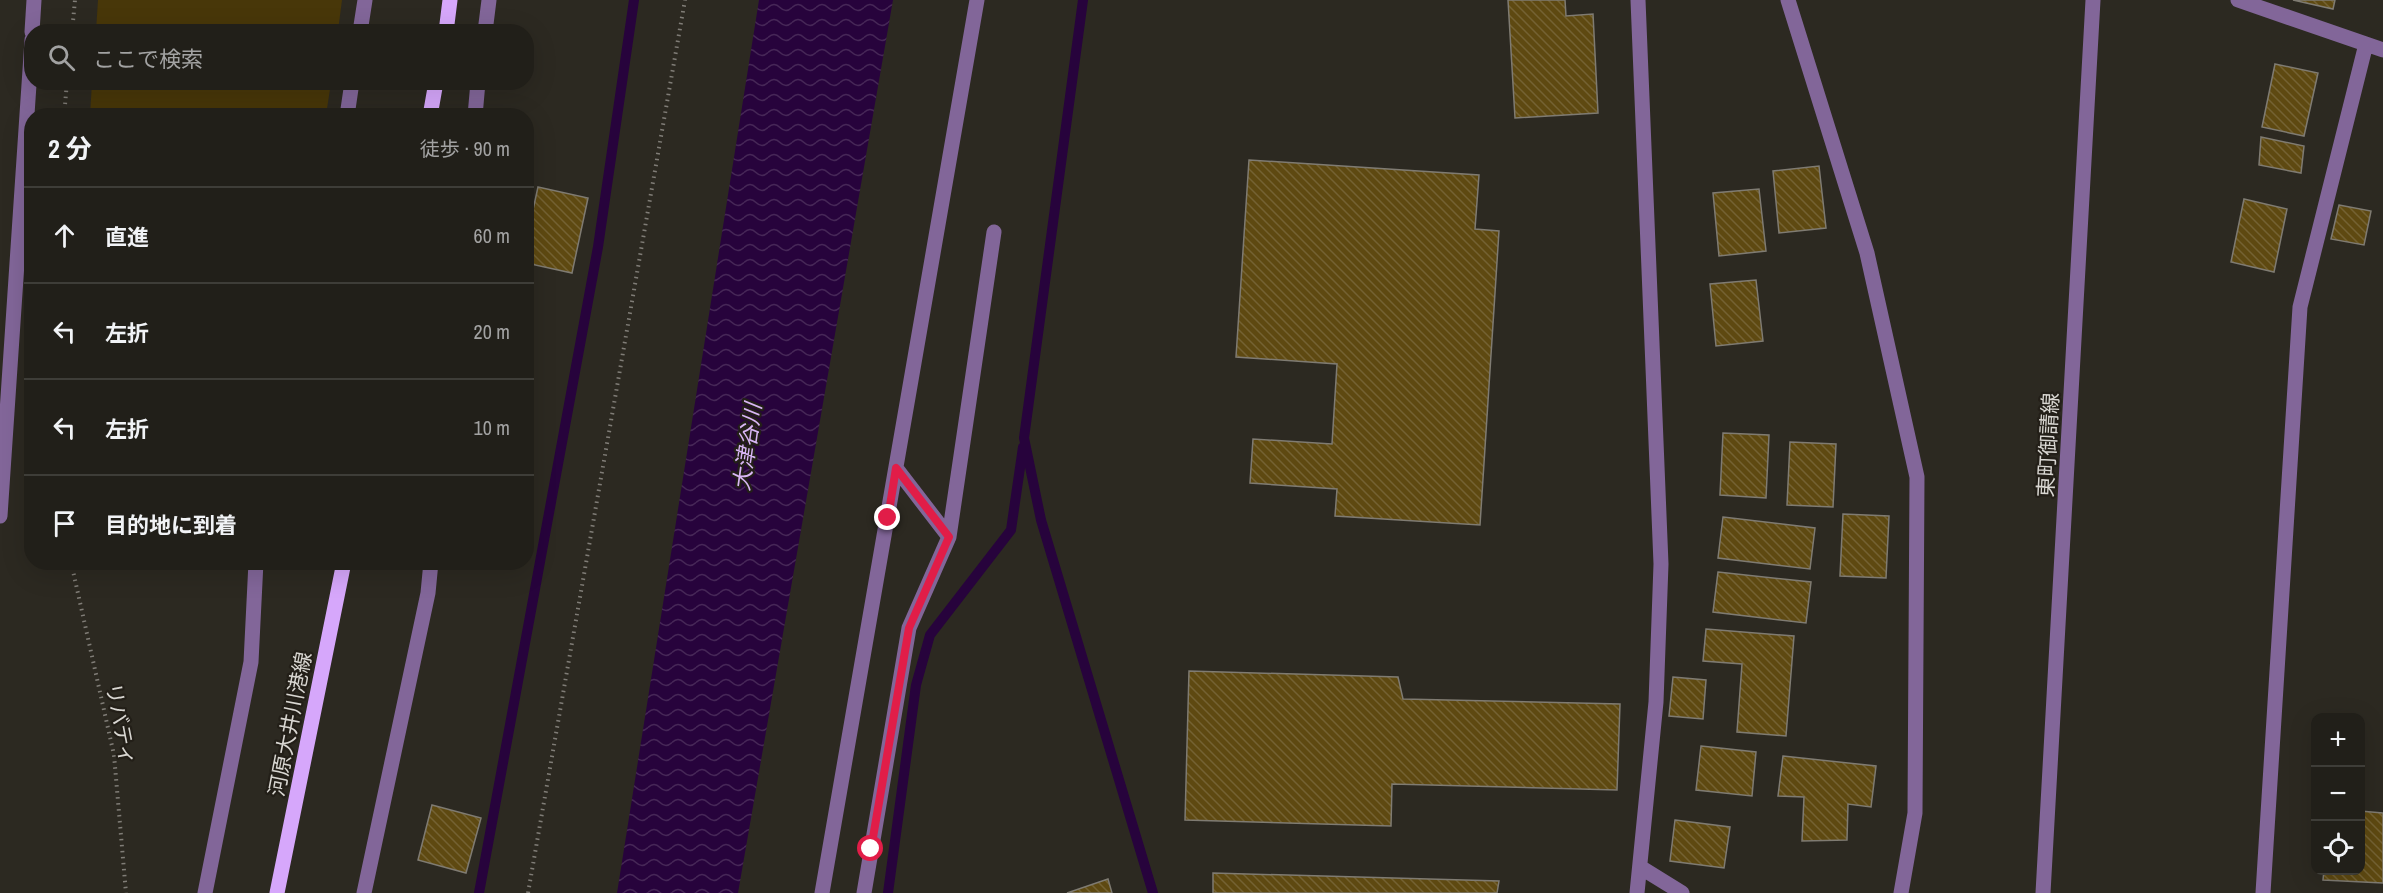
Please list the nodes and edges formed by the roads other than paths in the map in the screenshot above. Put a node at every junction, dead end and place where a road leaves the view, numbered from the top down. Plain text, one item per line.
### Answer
1 (34, 0) edge
2 (365, 0) edge
3 (450, 0) edge
4 (489, 0) edge
5 (977, 0) edge
6 (1638, 0) edge
7 (1788, 0) edge
8 (2093, 0) edge
9 (2238, 0) edge
10 (32, 24) edge
11 (361, 24) edge
12 (447, 24) edge
13 (486, 24) edge
14 (2366, 44) junction
15 (2383, 50) edge
16 (29, 90) edge
17 (351, 90) edge
18 (435, 90) edge
19 (477, 90) edge
20 (27, 108) edge
21 (348, 108) edge
22 (431, 108) edge
23 (476, 108) edge
24 (24, 159) edge
25 (994, 232) dead end
26 (896, 468) junction
27 (0, 516) edge
28 (949, 537) junction
29 (256, 570) edge
30 (342, 570) edge
31 (430, 570) edge
32 (1640, 867) junction
33 (205, 893) edge
34 (277, 893) edge
35 (364, 893) edge
36 (822, 893) edge
37 (864, 893) edge
38 (1637, 893) edge
39 (1682, 893) edge
40 (1901, 893) edge
41 (2043, 893) edge
42 (2263, 893) edge

1 - 10 street
2 - 11 street
3 - 12 main road
4 - 13 street
5 - 26 street
6 - 32 street
7 - 40 street
8 - 41 street, 東町御請線
9 - 14 street
14 - 15 street
14 - 42 street
16 - 20 street
17 - 21 street
18 - 22 main road
19 - 23 street
24 - 27 street
25 - 28 street
26 - 28 street
26 - 36 street
28 - 37 street
29 - 33 street
30 - 34 main road, 河原大井川港線
31 - 35 street
32 - 38 street
32 - 39 street

